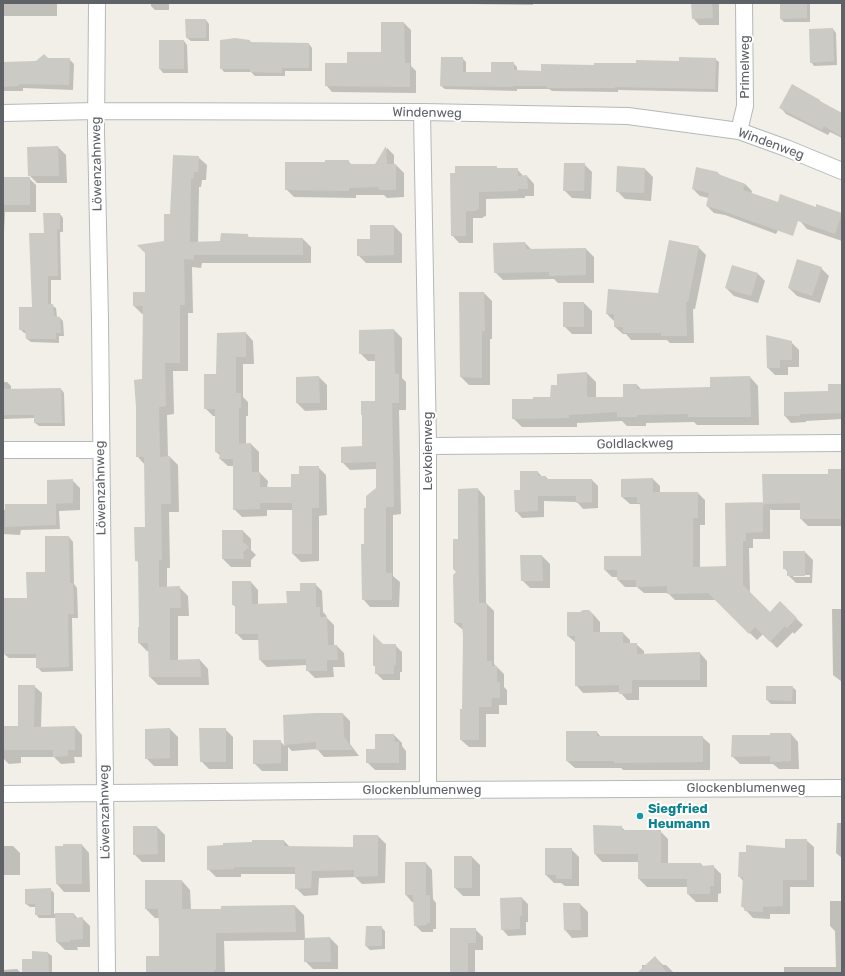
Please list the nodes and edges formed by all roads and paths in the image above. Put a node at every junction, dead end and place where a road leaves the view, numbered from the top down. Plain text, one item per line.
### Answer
1 (97, 3) edge
2 (744, 3) edge
3 (96, 111) junction
4 (422, 112) junction
5 (3, 113) edge
6 (739, 131) junction
7 (842, 171) edge
8 (842, 443) edge
9 (428, 446) junction
10 (3, 450) edge
11 (100, 450) junction
12 (842, 788) edge
13 (428, 790) junction
14 (105, 793) junction
15 (3, 794) edge
16 (107, 973) edge

1 - 3 street, Löwenzahnweg
2 - 6 street, Primelweg
3 - 4 street, Windenweg
3 - 5 street, Windenweg
3 - 11 street, Löwenzahnweg
4 - 6 street, Windenweg
4 - 9 street, Levkoienweg
6 - 7 street, Windenweg
8 - 9 street, Goldlackweg
9 - 13 street, Levkoienweg
10 - 11 street
11 - 14 street, Löwenzahnweg
12 - 13 street, Glockenblumenweg
13 - 14 street, Glockenblumenweg
14 - 15 street, Glockenblumenweg
14 - 16 street, Löwenzahnweg

